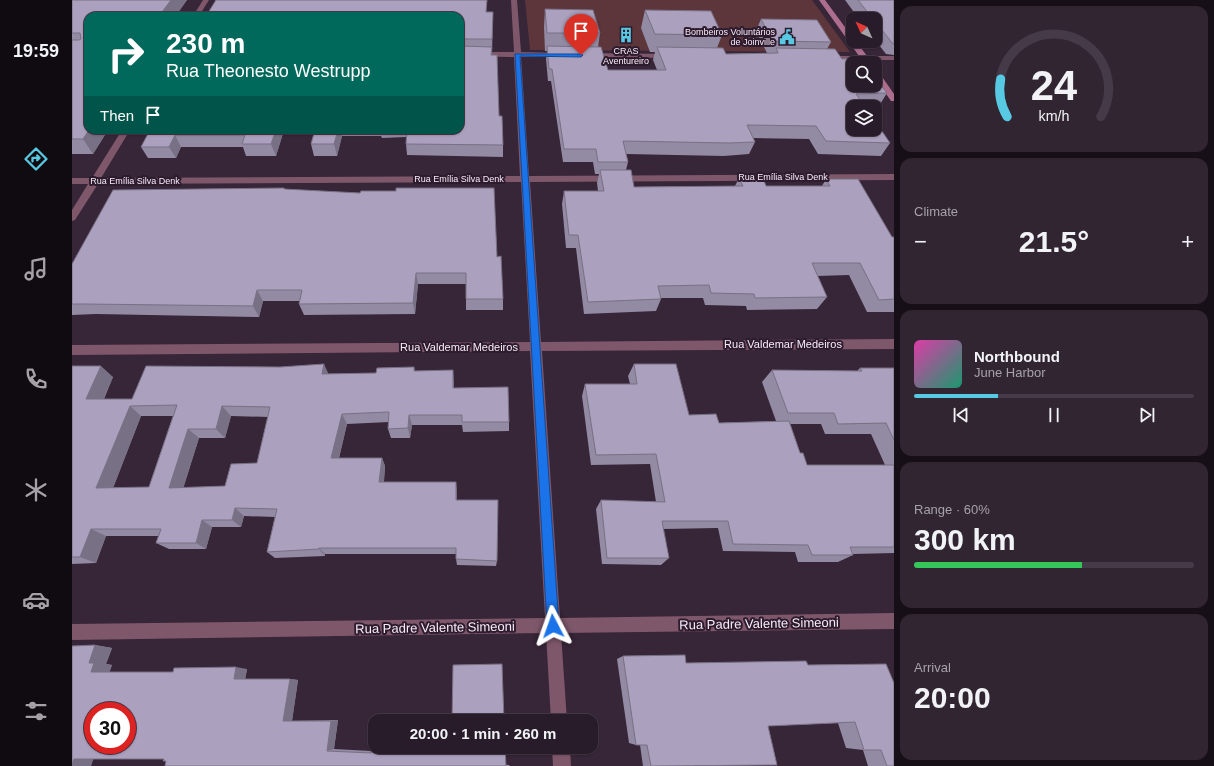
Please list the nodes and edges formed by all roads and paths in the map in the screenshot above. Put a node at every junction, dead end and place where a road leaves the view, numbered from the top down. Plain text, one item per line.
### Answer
1 (206, 0) edge
2 (514, 0) edge
3 (822, 0) edge
4 (198, 12) edge
5 (464, 54) edge
6 (517, 55) junction
7 (676, 56) edge
8 (863, 56) edge
9 (820, 58) edge
10 (894, 58) edge
11 (846, 59) edge
12 (882, 59) edge
13 (882, 83) edge
14 (894, 99) edge
15 (124, 134) edge
16 (894, 177) edge
17 (525, 179) junction
18 (72, 181) edge
19 (95, 181) junction
20 (72, 218) edge
21 (894, 344) edge
22 (535, 346) junction
23 (72, 350) edge
24 (894, 621) edge
25 (553, 626) junction
26 (72, 632) edge
27 (559, 714) edge
28 (561, 754) edge
29 (562, 766) edge

1 - 4 street
2 - 6 street
3 - 8 street
5 - 6 street
6 - 7 street
6 - 17 street
9 - 11 street
10 - 12 street
13 - 14 street
15 - 19 street
16 - 17 street, Rua Emília Silva Denk
17 - 19 street, Rua Emília Silva Denk
17 - 22 street
18 - 19 street, Rua Emília Silva Denk
19 - 20 street
21 - 22 street, Rua Valdemar Medeiros
22 - 23 street, Rua Valdemar Medeiros
22 - 25 street
24 - 25 street, Rua Padre Valente Simeoni
25 - 26 street, Rua Padre Valente Simeoni
25 - 27 street
28 - 29 street

